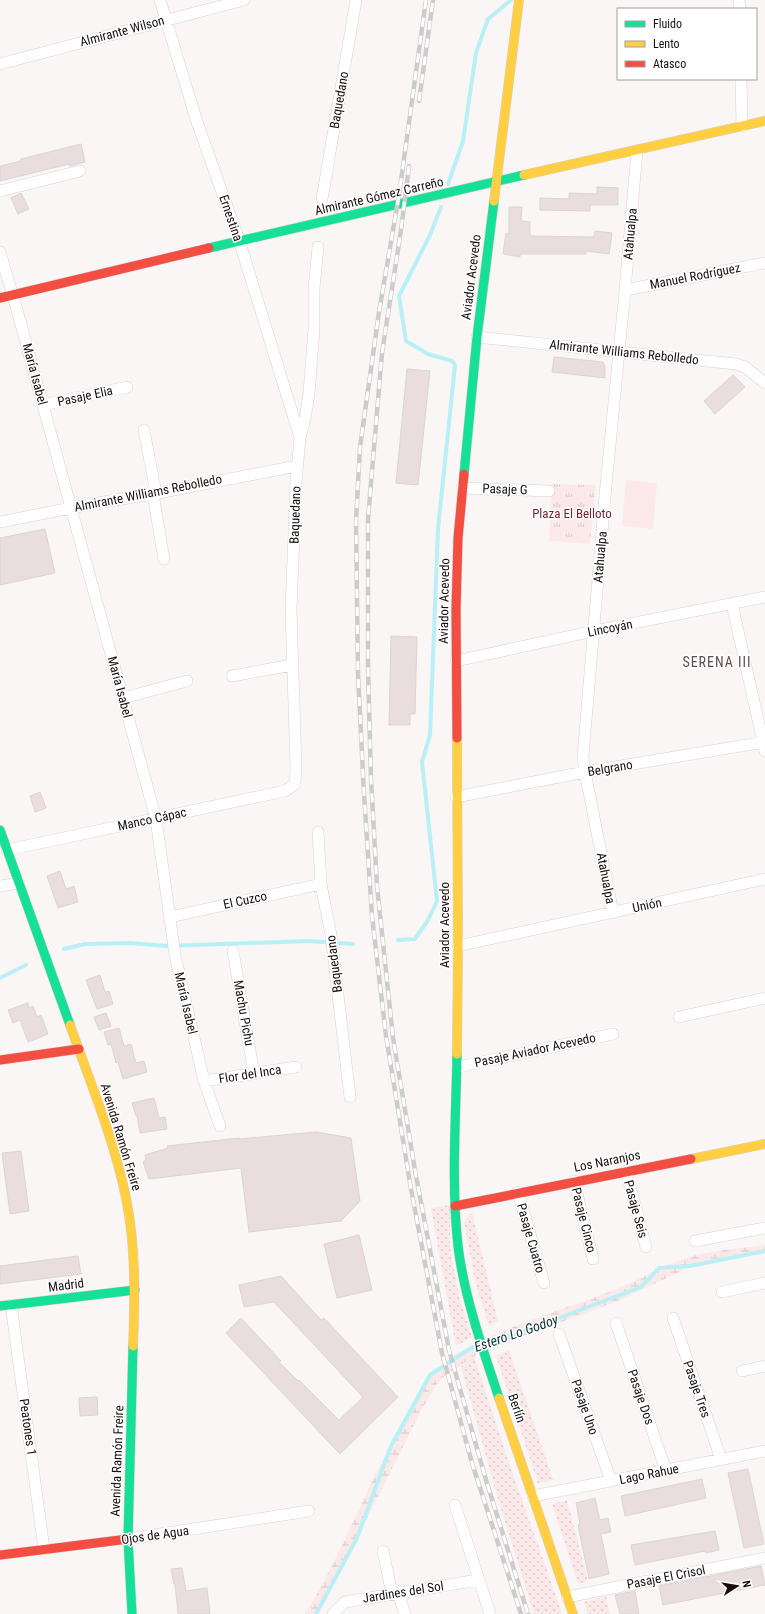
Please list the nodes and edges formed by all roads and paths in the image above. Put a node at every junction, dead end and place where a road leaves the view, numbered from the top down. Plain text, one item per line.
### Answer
1 (160, 0) edge
2 (244, 0) edge
3 (356, 0) edge
4 (519, 0) edge
5 (166, 20) junction
6 (0, 64) edge
7 (741, 80) edge
8 (765, 121) edge
9 (742, 126) junction
10 (637, 151) junction
11 (80, 171) dead end
12 (495, 183) junction
13 (0, 191) edge
14 (322, 199) dead end
15 (239, 240) junction
16 (318, 247) dead end
17 (0, 252) edge
18 (765, 263) edge
19 (625, 290) junction
20 (13, 295) junction
21 (0, 298) edge
22 (477, 337) junction
23 (618, 352) junction
24 (765, 383) edge
25 (127, 387) dead end
26 (43, 405) junction
27 (144, 430) dead end
28 (300, 438) junction
29 (297, 466) junction
30 (462, 488) junction
31 (549, 491) dead end
32 (154, 494) junction
33 (71, 508) junction
34 (0, 522) edge
35 (164, 559) dead end
36 (765, 597) edge
37 (732, 604) junction
38 (594, 631) junction
39 (456, 661) junction
40 (292, 665) junction
41 (232, 676) dead end
42 (187, 681) dead end
43 (123, 698) junction
44 (764, 745) edge
45 (585, 772) junction
46 (295, 784) joint
47 (456, 797) junction
48 (156, 819) junction
49 (0, 830) edge
50 (318, 832) dead end
51 (7, 850) junction
52 (765, 879) edge
53 (20, 883) junction
54 (321, 884) junction
55 (0, 886) edge
56 (613, 913) junction
57 (170, 917) junction
58 (458, 946) junction
59 (233, 951) dead end
60 (765, 998) edge
61 (678, 1017) dead end
62 (613, 1034) dead end
63 (79, 1049) junction
64 (0, 1060) edge
65 (458, 1066) junction
66 (296, 1067) dead end
67 (254, 1074) junction
68 (204, 1081) junction
69 (350, 1097) dead end
70 (220, 1126) dead end
71 (765, 1144) edge
72 (626, 1171) junction
73 (574, 1181) junction
74 (518, 1192) junction
75 (455, 1206) junction
76 (765, 1228) edge
77 (695, 1241) dead end
78 (646, 1247) dead end
79 (593, 1259) dead end
80 (544, 1283) dead end
81 (765, 1283) edge
82 (135, 1290) junction
83 (722, 1292) dead end
84 (6, 1305) edge
85 (673, 1318) dead end
86 (616, 1323) dead end
87 (560, 1334) dead end
88 (765, 1366) edge
89 (742, 1371) dead end
90 (765, 1451) edge
91 (721, 1459) junction
92 (666, 1471) junction
93 (611, 1481) junction
94 (533, 1496) junction
95 (455, 1505) dead end
96 (309, 1511) dead end
97 (128, 1539) junction
98 (44, 1549) junction
99 (383, 1551) dead end
100 (0, 1555) edge
101 (765, 1558) edge
102 (478, 1580) junction
103 (395, 1593) junction
104 (567, 1597) junction
105 (334, 1613) edge
106 (132, 1614) edge
107 (405, 1614) edge
108 (490, 1614) edge
109 (573, 1614) edge

1 - 5 street, Ernestina
2 - 5 street, Almirante Wilson
3 - 14 street, Baquedano
4 - 12 main road, Aviador Acevedo
5 - 6 street, Almirante Wilson
5 - 15 street, Ernestina
7 - 9 street
8 - 9 main road, Almirante Gómez Carreño
9 - 10 main road, Almirante Gómez Carreño
10 - 12 main road, Almirante Gómez Carreño
10 - 19 street, Atahualpa
11 - 13 street
12 - 15 main road, Almirante Gómez Carreño
12 - 22 main road, Aviador Acevedo
15 - 20 main road, Almirante Gómez Carreño
15 - 28 street, Ernestina
16 - 28 street, Baquedano
17 - 20 street, María Isabel
18 - 19 street, Manuel Rodríguez
19 - 23 street, Atahualpa
20 - 21 main road, Almirante Gómez Carreño
20 - 26 street, María Isabel
22 - 23 street, Almirante Williams Rebolledo
22 - 30 main road, Aviador Acevedo
23 - 24 street, Almirante Williams Rebolledo
23 - 38 street, Atahualpa
25 - 26 street, Pasaje Elia
26 - 33 street, María Isabel
27 - 32 street
28 - 29 street, Baquedano
29 - 32 street, Almirante Williams Rebolledo
29 - 40 street, Baquedano
30 - 31 street, Pasaje G
30 - 39 main road, Aviador Acevedo
32 - 33 street, Almirante Williams Rebolledo
32 - 35 street
33 - 34 street, Almirante Williams Rebolledo
33 - 43 street, María Isabel
36 - 37 street, Lincoyán
37 - 38 street, Lincoyán
37 - 44 street
38 - 39 street, Lincoyán
38 - 45 street, Atahualpa
39 - 47 main road, Aviador Acevedo
40 - 41 street
40 - 46 street, Baquedano
42 - 43 street
43 - 48 street, María Isabel
44 - 45 street, Belgrano
45 - 47 street, Belgrano
45 - 56 street, Atahualpa
46 - 48 street, Manco Cápac
47 - 58 main road, Aviador Acevedo
48 - 51 street, Manco Cápac
48 - 57 street, María Isabel
49 - 51 main road, Avenida Ramón Freire
50 - 54 street, Baquedano
51 - 53 main road, Avenida Ramón Freire
52 - 56 street, Unión
53 - 55 street
53 - 63 main road, Avenida Ramón Freire
54 - 57 street, El Cuzco
54 - 69 street, Baquedano
56 - 58 street, Unión
57 - 68 street, María Isabel
58 - 65 main road, Aviador Acevedo
59 - 67 street, Machu Pichu
60 - 61 street
62 - 65 street, Pasaje Aviador Acevedo
63 - 64 main road
63 - 82 main road, Avenida Ramón Freire
65 - 75 main road, Aviador Acevedo
66 - 67 street, Flor del Inca
67 - 68 street, Flor del Inca
68 - 70 street, María Isabel
71 - 72 main road, Los Naranjos
72 - 73 main road, Los Naranjos
72 - 78 street, Pasaje Seis
73 - 74 main road, Los Naranjos
73 - 79 street, Pasaje Cinco
74 - 75 main road, Los Naranjos
74 - 80 street, Pasaje Cuatro
75 - 94 main road, Berlín
76 - 77 street
81 - 83 street
82 - 84 main road, Madrid
82 - 97 main road, Avenida Ramón Freire
84 - 98 street, Peatones 1
85 - 91 street, Pasaje Tres
86 - 92 street, Pasaje Dos
87 - 93 street, Pasaje Uno
88 - 89 street
90 - 91 street, Lago Rahue
91 - 92 street, Lago Rahue
92 - 93 street, Lago Rahue
93 - 94 street, Lago Rahue
94 - 104 main road, Berlín
95 - 102 street
96 - 97 street, Ojos de Agua
97 - 98 main road, Ojos de Agua
97 - 106 main road, Avenida Ramón Freire
98 - 100 main road, Ojos de Agua
99 - 103 street
101 - 104 street, Pasaje El Crisol
102 - 103 street, Jardines del Sol
102 - 108 street
103 - 105 street, Jardines del Sol
103 - 107 street
104 - 109 main road, Berlín

